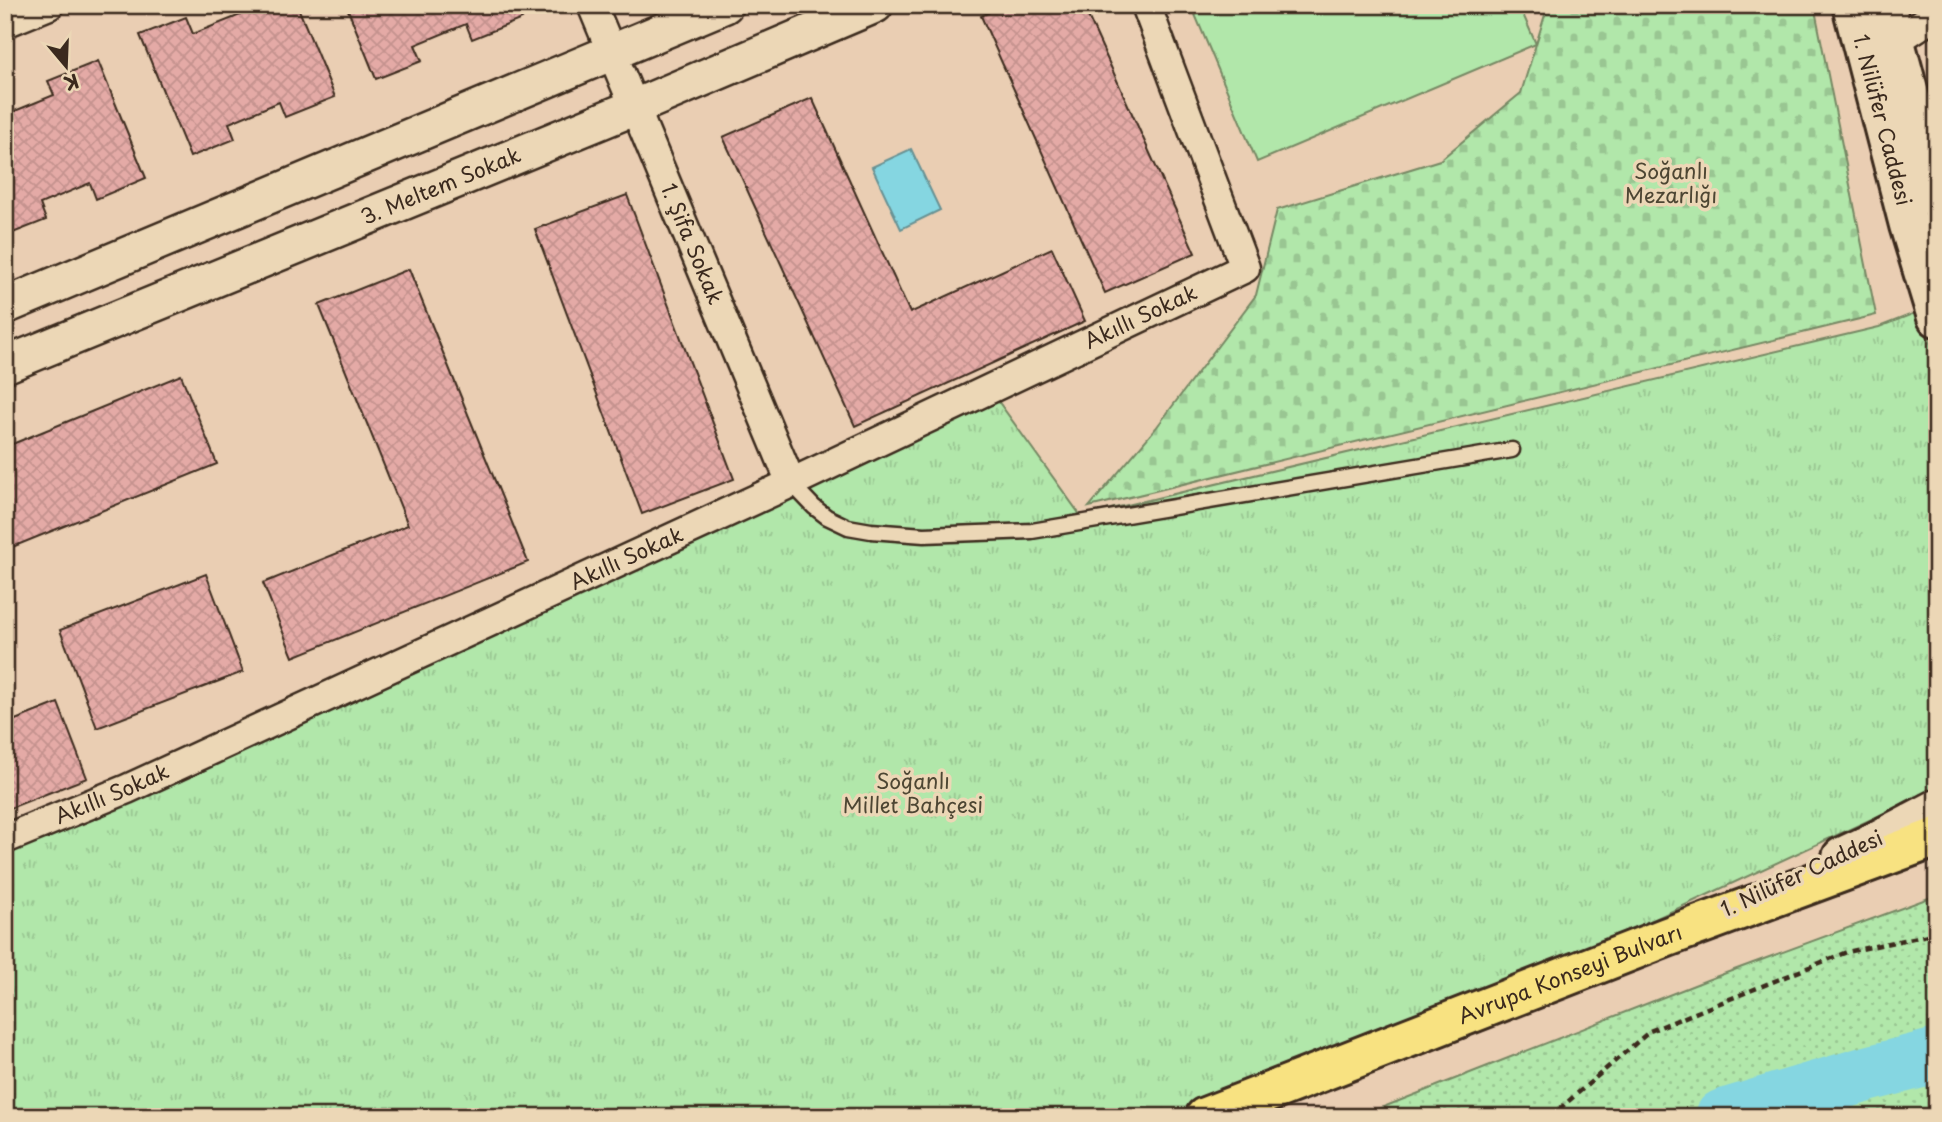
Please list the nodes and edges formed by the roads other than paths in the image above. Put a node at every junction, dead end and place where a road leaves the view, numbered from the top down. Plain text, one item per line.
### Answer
1 (50, 5) edge
2 (592, 5) edge
3 (725, 5) edge
4 (875, 5) edge
5 (1146, 5) edge
6 (1852, 5) edge
7 (1885, 5) edge
8 (1937, 14) edge
9 (5, 23) edge
10 (1894, 42) junction
11 (613, 51) junction
12 (635, 107) junction
13 (1937, 198) edge
14 (5, 306) edge
15 (1937, 317) edge
16 (5, 365) edge
17 (1512, 450) dead end
18 (791, 483) junction
19 (1937, 809) edge
20 (1937, 837) edge
21 (5, 839) edge
22 (1667, 937) junction
23 (1205, 1117) edge

1 - 9 street
2 - 11 street, 1. Şifa Sokak
3 - 11 street
4 - 12 street, 3. Meltem Sokak
5 - 18 street, Akıllı Sokak
6 - 15 main road, 1. Nilüfer Caddesi
7 - 10 main road, 1. Nilüfer Caddesi
8 - 10 street
10 - 13 main road, 1. Nilüfer Caddesi
11 - 12 street, 1. Şifa Sokak
11 - 14 street
12 - 16 street, 3. Meltem Sokak
12 - 18 street, 1. Şifa Sokak
17 - 18 lane
18 - 21 street, Akıllı Sokak
19 - 22 main road, 1. Nilüfer Caddesi
20 - 22 main road, Avrupa Konseyi Bulvarı
22 - 23 main road, Avrupa Konseyi Bulvarı

